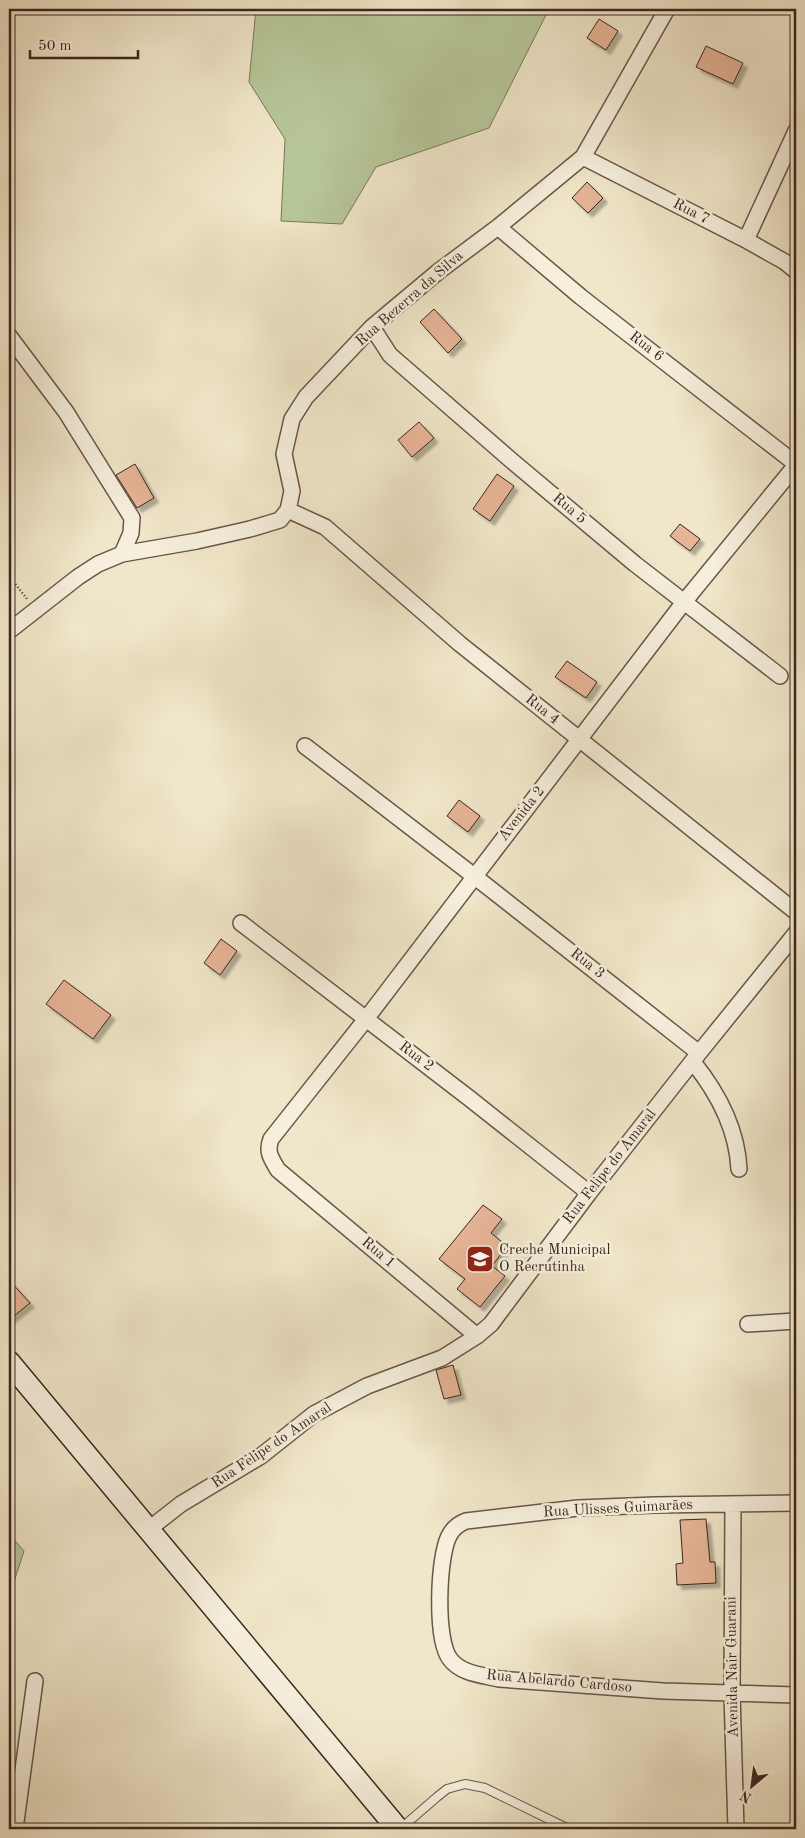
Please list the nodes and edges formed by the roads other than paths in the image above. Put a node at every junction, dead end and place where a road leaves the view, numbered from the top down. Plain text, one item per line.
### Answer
1 (667, 9) edge
2 (796, 131) edge
3 (583, 157) junction
4 (498, 228) junction
5 (746, 240) junction
6 (793, 265) edge
7 (372, 327) junction
8 (9, 336) edge
9 (796, 465) edge
10 (284, 515) junction
11 (122, 554) junction
12 (684, 602) junction
13 (9, 631) edge
14 (780, 676) dead end
15 (580, 740) junction
16 (305, 746) dead end
17 (474, 876) junction
18 (796, 912) edge
19 (242, 923) dead end
20 (796, 933) edge
21 (366, 1019) junction
22 (696, 1057) junction
23 (739, 1169) dead end
24 (278, 1170) joint
25 (589, 1193) junction
26 (796, 1321) edge
27 (748, 1324) dead end
28 (477, 1336) junction
29 (9, 1362) edge
30 (796, 1503) edge
31 (733, 1504) junction
32 (149, 1529) junction
33 (448, 1538) joint
34 (35, 1681) dead end
35 (732, 1694) junction
36 (796, 1694) edge
37 (383, 1821) edge
38 (15, 1829) edge
39 (399, 1829) edge
40 (569, 1829) edge
41 (736, 1829) edge

1 - 3 street, Rua Bezerra da Silva
2 - 5 street
3 - 4 street, Rua Bezerra da Silva
3 - 5 street, Rua 7
4 - 7 street, Rua Bezerra da Silva
4 - 9 street, Rua 6
5 - 6 street, Rua 7
7 - 10 street, Rua Bezerra da Silva
7 - 12 street, Rua 5
8 - 11 street
9 - 12 street, Avenida 2
10 - 11 street
10 - 15 street, Rua 4
11 - 13 street
12 - 14 street, Rua 5
12 - 15 street, Avenida 2
15 - 17 street, Avenida 2
15 - 18 street, Rua 4
16 - 17 street, Rua 3
17 - 21 street, Avenida 2
17 - 22 street, Rua 3
19 - 21 street, Rua 2
20 - 22 street, Rua Felipe do Amaral
21 - 24 street, Avenida 2
21 - 25 street, Rua 2
22 - 23 street, Rua 3
22 - 25 street, Rua Felipe do Amaral
24 - 28 street, Rua 1
25 - 28 street, Rua Felipe do Amaral
26 - 27 street
28 - 32 street, Rua Felipe do Amaral
29 - 32 street
30 - 31 street, Rua Ulisses Guimarães
31 - 33 street, Rua Ulisses Guimarães
31 - 35 street, Avenida Nair Guarani
32 - 37 street
33 - 35 street, Rua Abelardo Cardoso
34 - 38 street
35 - 36 street, Rua Abelardo Cardoso
35 - 41 street, Avenida Nair Guarani
37 - 39 street
39 - 40 lane

